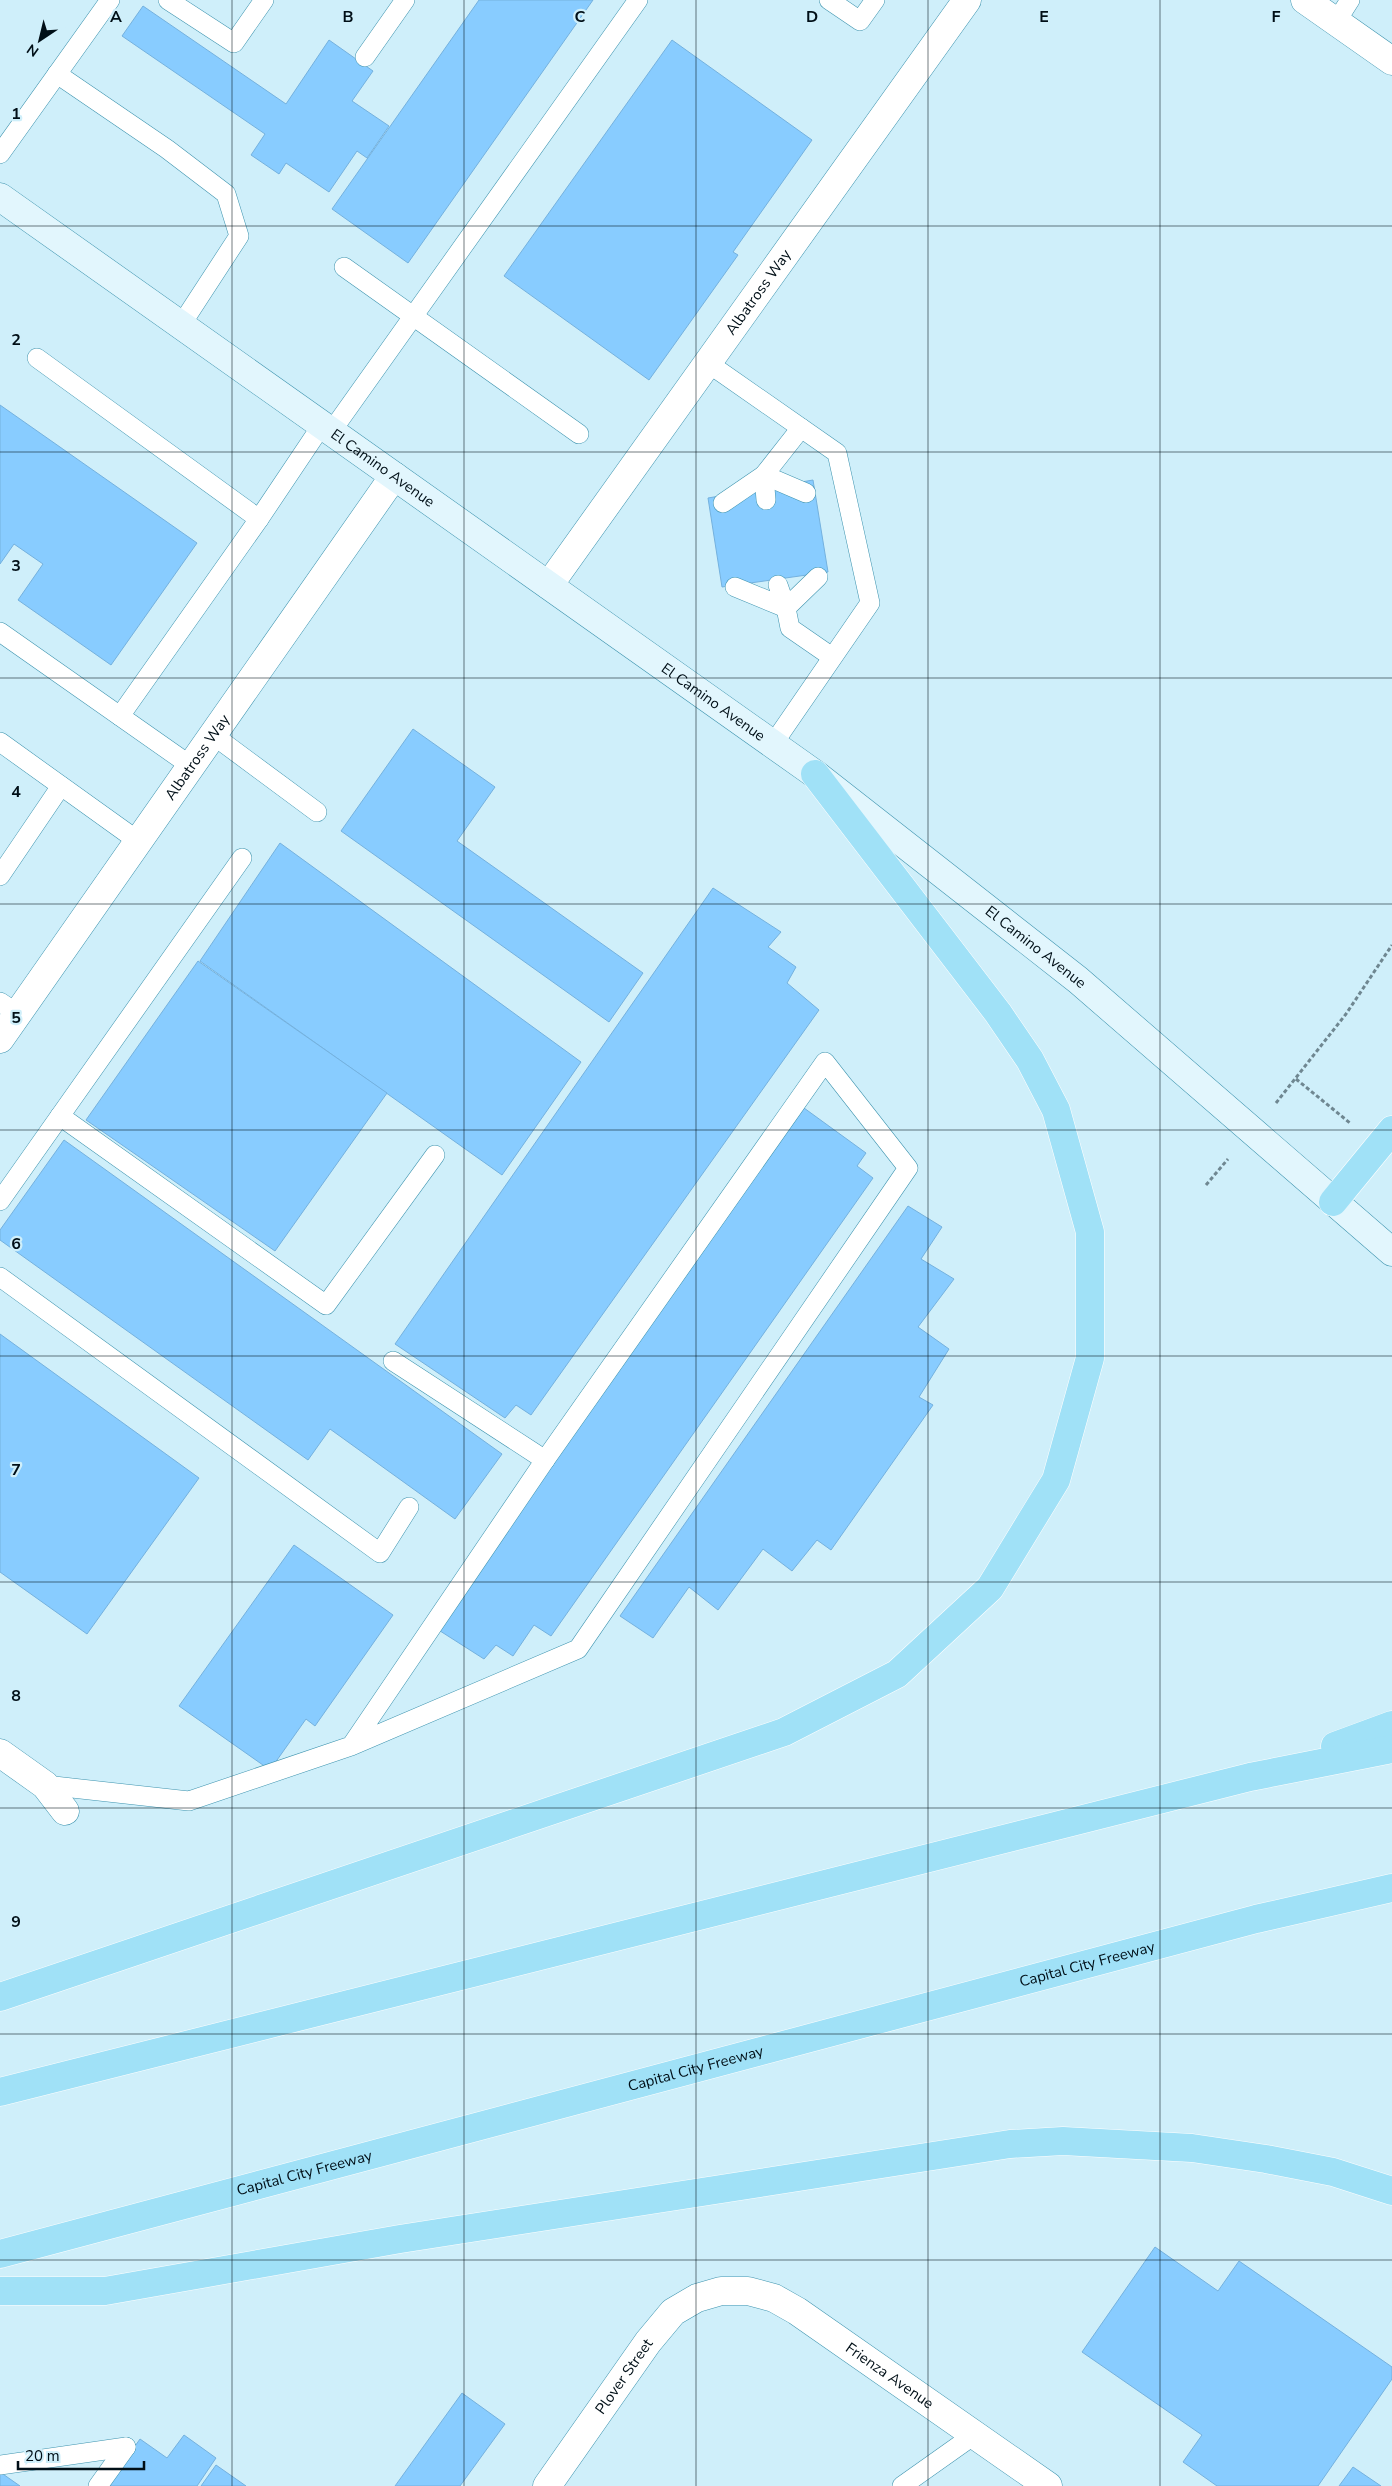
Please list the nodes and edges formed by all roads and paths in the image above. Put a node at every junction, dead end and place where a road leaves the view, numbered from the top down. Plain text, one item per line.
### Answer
1 (110, 0) edge
2 (168, 0) edge
3 (264, 0) edge
4 (405, 0) edge
5 (638, 0) edge
6 (829, 0) edge
7 (875, 0) edge
8 (967, 0) edge
9 (1305, 0) edge
10 (1343, 11) edge
11 (365, 57) dead end
12 (1392, 61) edge
13 (57, 74) junction
14 (0, 154) edge
15 (0, 197) edge
16 (344, 267) dead end
17 (414, 316) junction
18 (181, 325) junction
19 (37, 358) dead end
20 (708, 363) junction
21 (327, 428) junction
22 (801, 428) junction
23 (580, 434) dead end
24 (764, 475) junction
25 (394, 476) junction
26 (806, 493) dead end
27 (766, 500) dead end
28 (723, 504) dead end
29 (259, 519) junction
30 (818, 577) dead end
31 (778, 585) dead end
32 (550, 586) junction
33 (735, 587) dead end
34 (786, 608) junction
35 (0, 632) edge
36 (832, 657) junction
37 (120, 716) junction
38 (213, 735) junction
39 (0, 742) edge
40 (773, 744) junction
41 (191, 766) junction
42 (814, 774) junction
43 (61, 786) junction
44 (317, 812) dead end
45 (138, 841) junction
46 (242, 858) dead end
47 (0, 876) edge
48 (1392, 945) edge
49 (9, 1008) edge
50 (0, 1039) edge
51 (1296, 1079) junction
52 (60, 1116) junction
53 (1252, 1131) junction
54 (1385, 1138) edge
55 (435, 1155) dead end
56 (1206, 1185) dead end
57 (0, 1202) edge
58 (1333, 1202) junction
59 (1392, 1252) edge
60 (0, 1277) edge
61 (393, 1361) dead end
62 (545, 1460) junction
63 (409, 1507) dead end
64 (1392, 1725) edge
65 (351, 1746) junction
66 (1392, 1748) edge
67 (0, 1753) edge
68 (1250, 1777) junction
69 (45, 1785) junction
70 (64, 1811) dead end
71 (1392, 1888) edge
72 (0, 1997) edge
73 (0, 2092) edge
74 (1392, 2191) edge
75 (0, 2254) edge
76 (721, 2290) joint
77 (0, 2291) edge
78 (974, 2435) junction
79 (0, 2465) edge
80 (98, 2486) edge
81 (547, 2486) edge
82 (902, 2486) edge
83 (1048, 2486) edge

1 - 13 lane
2 - 3 lane
4 - 11 lane
5 - 17 lane
6 - 7 lane
8 - 20 street, Albatross Way
9 - 10 street
10 - 12 street
13 - 14 lane
13 - 18 lane
15 - 18 main road, El Camino Avenue
16 - 17 lane
17 - 21 lane
17 - 23 lane
18 - 21 main road, El Camino Avenue
19 - 29 lane
20 - 22 lane
20 - 32 street, Albatross Way
21 - 25 main road, El Camino Avenue
21 - 29 lane
22 - 24 lane
22 - 36 lane
24 - 26 lane
24 - 27 lane
24 - 28 lane
25 - 32 main road, El Camino Avenue
25 - 38 street, Albatross Way
29 - 37 lane
30 - 34 lane
31 - 34 lane
32 - 40 main road, El Camino Avenue
33 - 34 lane
34 - 36 lane
35 - 37 lane
36 - 40 lane
37 - 41 lane
38 - 41 street, Albatross Way
38 - 44 lane
39 - 43 lane
40 - 42 main road, El Camino Avenue
41 - 45 street, Albatross Way
42 - 53 main road, El Camino Avenue
42 - 72 highway
43 - 45 lane
43 - 47 lane
45 - 49 street, Albatross Way
46 - 52 lane
48 - 51 path
49 - 50 street, Albatross Way
51 - 53 path
51 - 54 path
52 - 55 lane
52 - 57 lane
53 - 56 path
53 - 58 main road, El Camino Avenue
54 - 58 highway
58 - 59 main road, El Camino Avenue
60 - 63 lane
61 - 62 lane
62 - 65 lane
62 - 65 lane
64 - 68 highway
65 - 69 lane
66 - 68 highway
67 - 69 street
68 - 73 highway
69 - 70 street
71 - 75 highway, Capital City Freeway
74 - 77 highway
76 - 78 street, Frienza Avenue
76 - 81 street, Plover Street
78 - 82 lane
78 - 83 street, Frienza Avenue
79 - 80 lane

